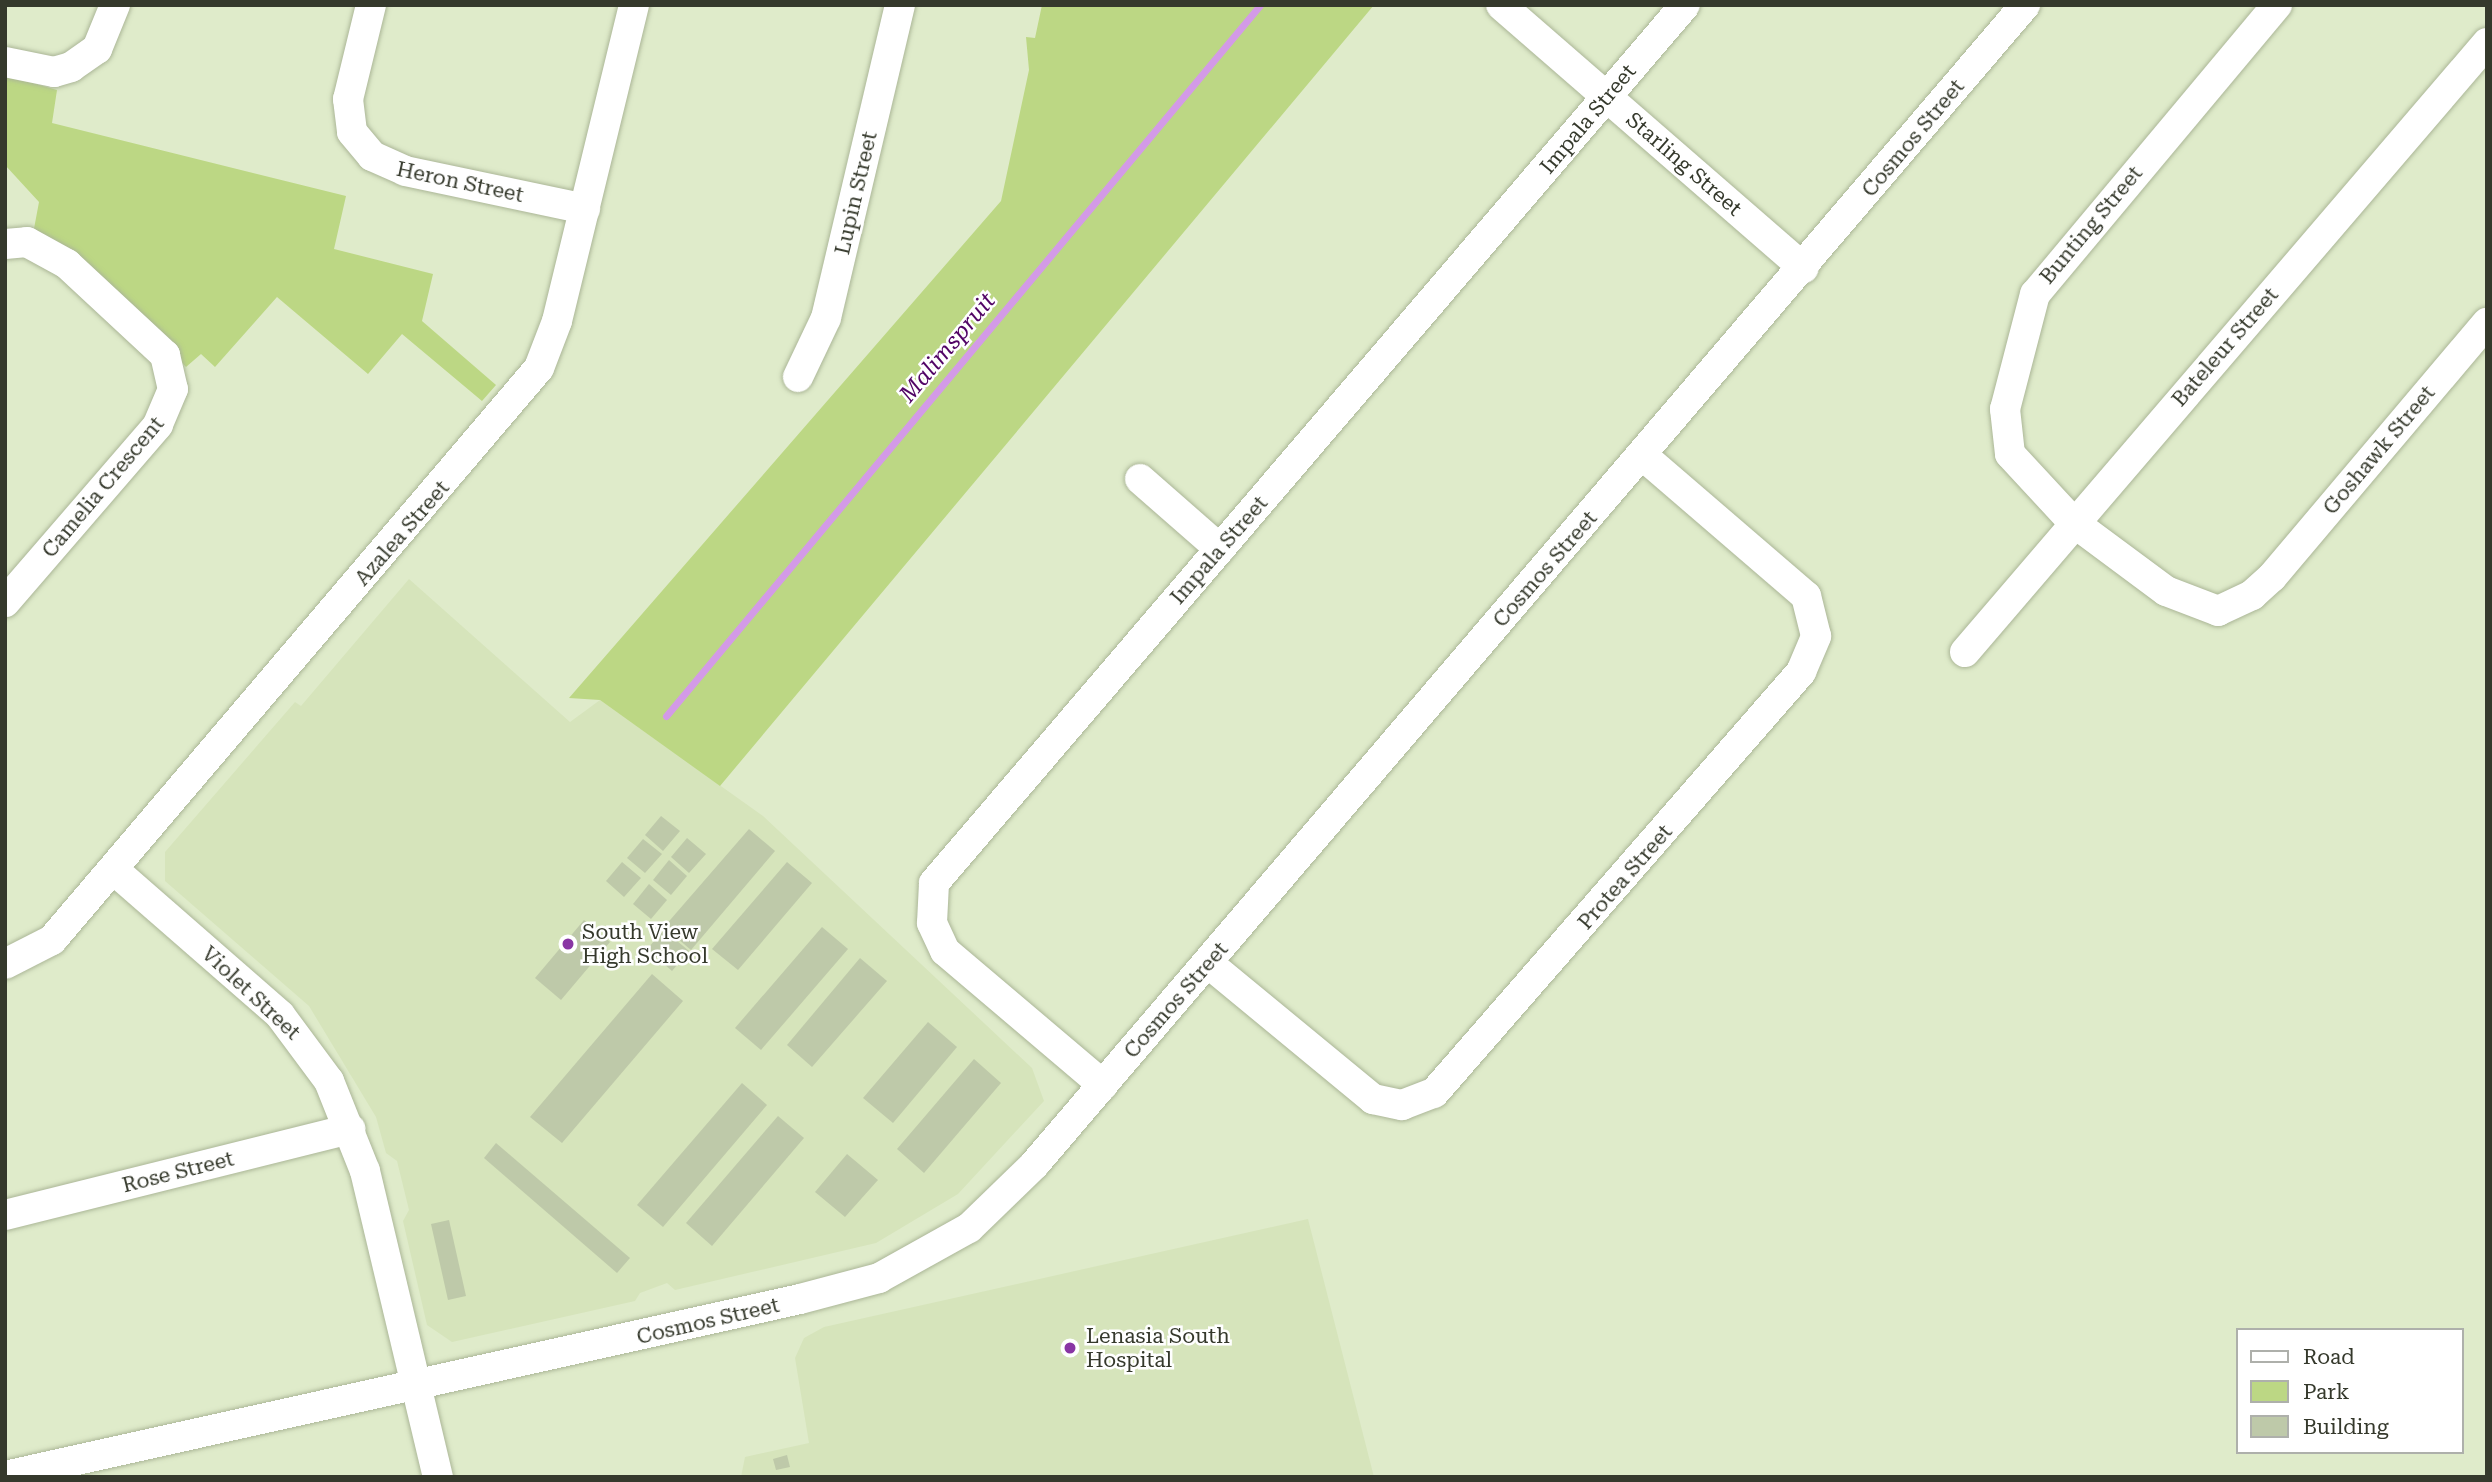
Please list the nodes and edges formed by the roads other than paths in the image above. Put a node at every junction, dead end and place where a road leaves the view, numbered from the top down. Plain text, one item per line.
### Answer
1 (115, 5) edge
2 (371, 5) edge
3 (634, 5) edge
4 (900, 5) edge
5 (1501, 5) edge
6 (1685, 5) edge
7 (2025, 5) edge
8 (2277, 5) edge
9 (2487, 43) edge
10 (5, 62) edge
11 (1607, 97) junction
12 (585, 209) junction
13 (5, 244) edge
14 (1804, 268) junction
15 (2487, 323) edge
16 (798, 377) dead end
17 (1642, 455) junction
18 (1140, 479) dead end
19 (2073, 523) junction
20 (1220, 549) junction
21 (2272, 578) joint
22 (5, 602) edge
23 (1965, 652) dead end
24 (114, 870) junction
25 (1208, 963) junction
26 (5, 964) edge
27 (1103, 1084) junction
28 (350, 1129) junction
29 (5, 1215) edge
30 (414, 1386) junction
31 (82, 1467) edge
32 (5, 1476) edge
33 (438, 1477) edge

1 - 10 street
2 - 12 street, Heron Street
3 - 12 street, Azalea Street
4 - 16 street, Lupin Street
5 - 11 street, Starling Street
6 - 11 street, Impala Street
7 - 14 street, Cosmos Street
8 - 19 street, Bunting Street
9 - 19 street, Bateleur Street
11 - 14 street, Starling Street
11 - 20 street, Impala Street
12 - 24 street, Azalea Street
13 - 22 street, Camelia Crescent
14 - 17 street, Cosmos Street
15 - 21 street, Goshawk Street
17 - 25 street, Cosmos Street
17 - 25 street, Protea Street
18 - 20 street
19 - 21 street, Bunting Street
19 - 23 street, Bateleur Street
20 - 27 street, Impala Street
24 - 26 street, Azalea Street
24 - 28 street, Violet Street
25 - 27 street, Cosmos Street
27 - 30 street, Cosmos Street
28 - 29 street, Rose Street
28 - 30 street, Violet Street
30 - 31 street, Cosmos Street
30 - 33 street, Violet Street
31 - 32 street, Cosmos Street

